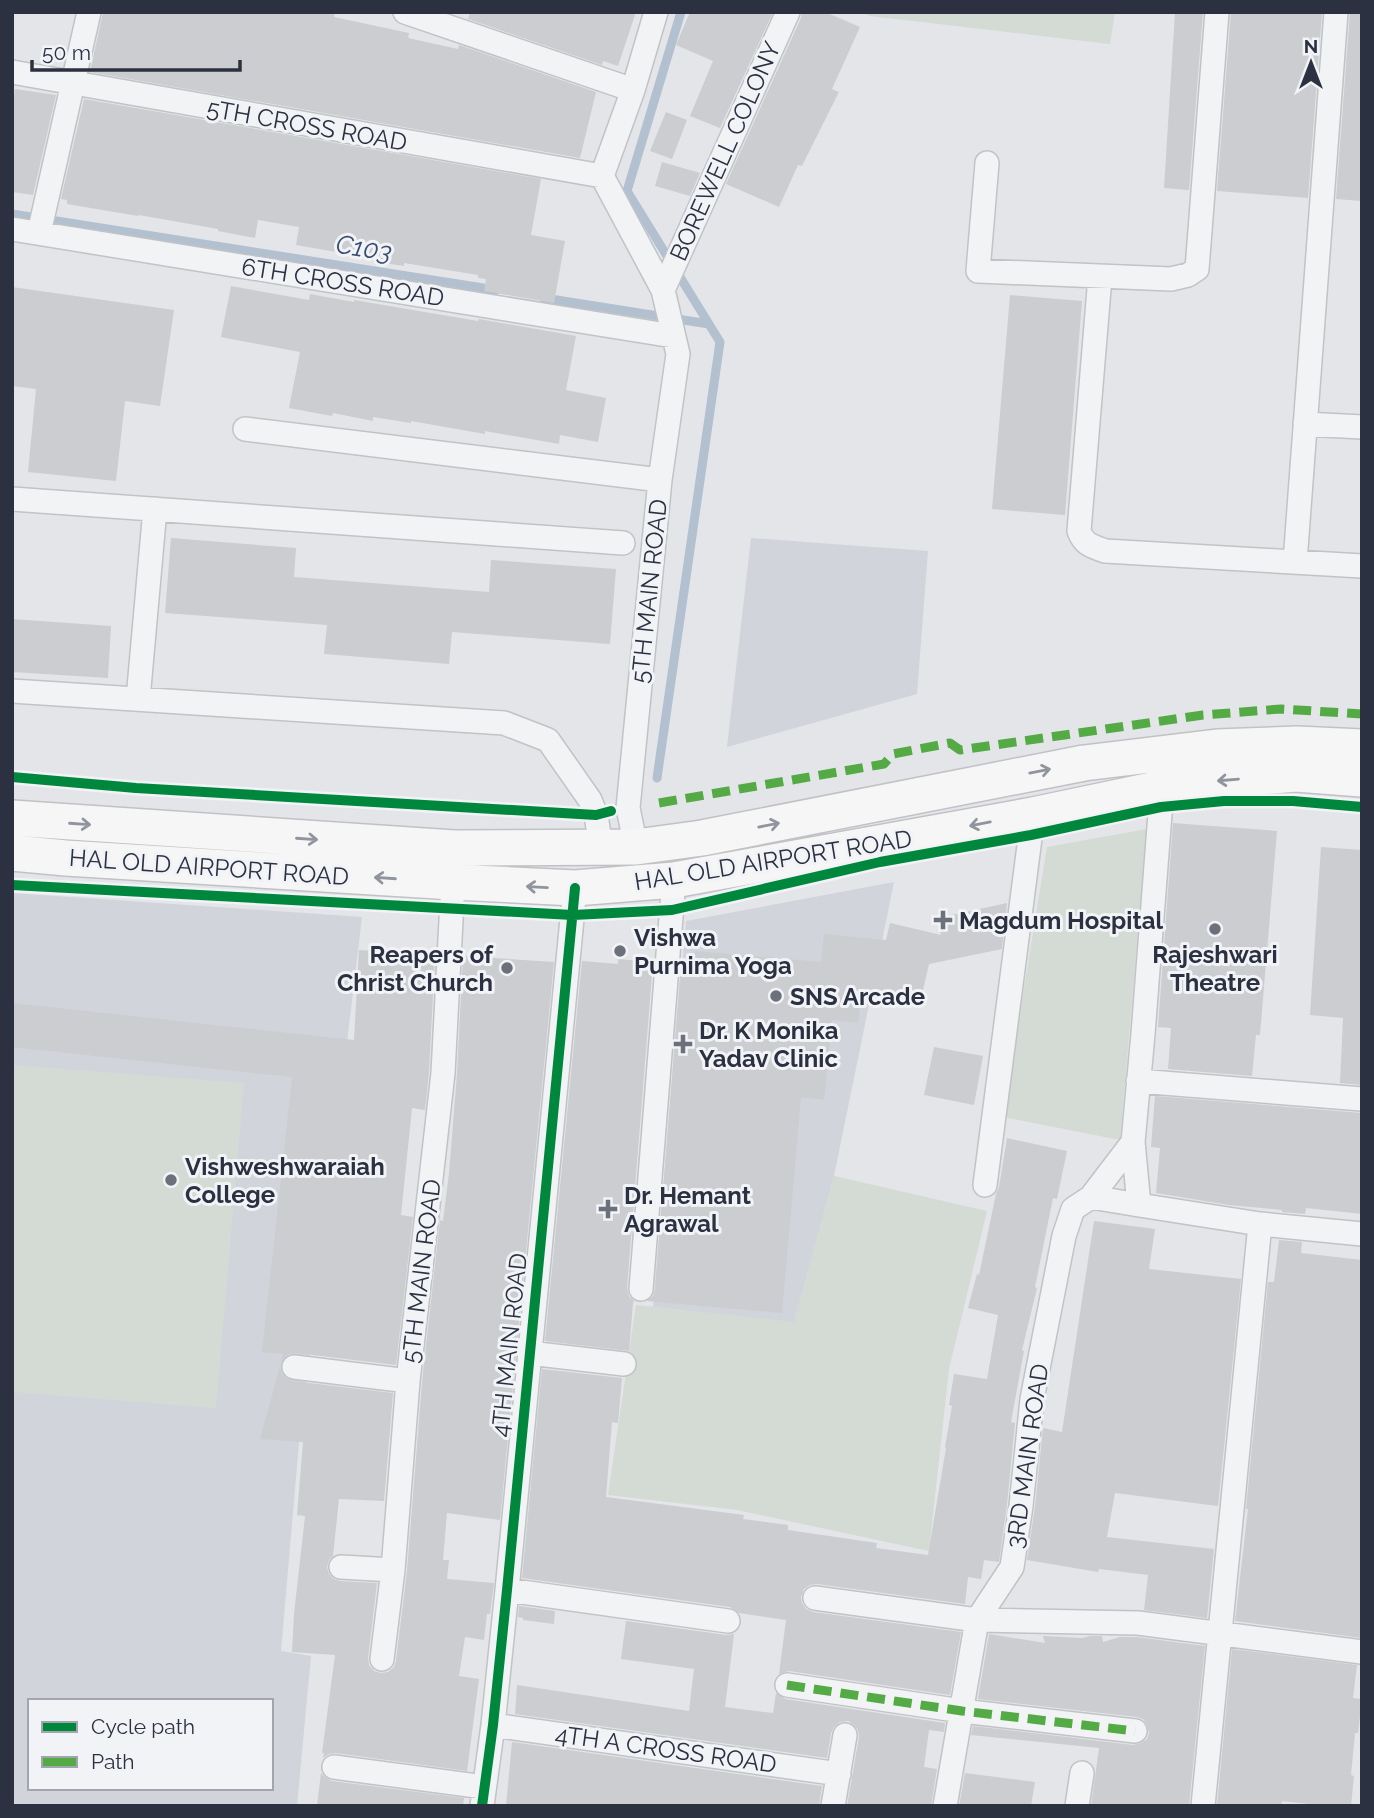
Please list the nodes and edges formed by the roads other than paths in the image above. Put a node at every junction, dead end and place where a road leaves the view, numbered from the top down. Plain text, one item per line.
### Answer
1 (89, 12) edge
2 (405, 12) edge
3 (656, 12) edge
4 (788, 12) edge
5 (1217, 12) edge
6 (1336, 12) edge
7 (12, 72) edge
8 (72, 84) junction
9 (633, 90) junction
10 (987, 163) dead end
11 (602, 176) junction
12 (12, 229) edge
13 (39, 233) junction
14 (1100, 277) junction
15 (663, 290) junction
16 (673, 336) junction
17 (1305, 424) junction
18 (1362, 427) edge
19 (245, 429) dead end
20 (660, 480) junction
21 (12, 499) edge
22 (155, 509) junction
23 (623, 543) dead end
24 (1295, 562) junction
25 (1362, 566) edge
26 (12, 691) edge
27 (138, 699) junction
28 (1362, 747) edge
29 (1296, 759) junction
30 (1362, 779) edge
31 (1161, 788) junction
32 (1033, 815) junction
33 (12, 818) edge
34 (601, 848) junction
35 (636, 848) junction
36 (12, 853) edge
37 (674, 880) junction
38 (453, 883) junction
39 (575, 888) junction
40 (1138, 1081) junction
41 (1362, 1099) edge
42 (1133, 1142) junction
43 (985, 1185) dead end
44 (1091, 1197) junction
45 (1139, 1205) junction
46 (1260, 1224) junction
47 (1362, 1234) edge
48 (641, 1289) dead end
49 (529, 1353) junction
50 (624, 1364) dead end
51 (294, 1367) dead end
52 (408, 1381) junction
53 (341, 1567) dead end
54 (393, 1570) junction
55 (506, 1590) junction
56 (815, 1598) dead end
57 (977, 1620) junction
58 (729, 1621) dead end
59 (1219, 1634) junction
60 (1362, 1652) edge
61 (382, 1659) dead end
62 (787, 1685) dead end
63 (962, 1711) junction
64 (492, 1725) junction
65 (1135, 1731) dead end
66 (845, 1735) dead end
67 (334, 1767) dead end
68 (1082, 1773) dead end
69 (839, 1774) junction
70 (483, 1796) edge
71 (833, 1806) edge
72 (945, 1806) edge
73 (1077, 1806) edge
74 (1203, 1806) edge

1 - 8 street
2 - 9 street
3 - 9 street
4 - 15 street, BOREWELL COLONY
5 - 14 street
6 - 17 street
7 - 8 street, 5TH CROSS ROAD
8 - 11 street, 5TH CROSS ROAD
8 - 13 street
9 - 11 street
10 - 14 street
11 - 15 street, 5TH MAIN ROAD
12 - 13 street, 6TH CROSS ROAD
13 - 16 street, 6TH CROSS ROAD
14 - 24 street
15 - 16 street, 5TH MAIN ROAD
16 - 20 street, 5TH MAIN ROAD
17 - 18 street
17 - 24 street
19 - 20 street
20 - 35 street, 5TH MAIN ROAD
21 - 22 street
22 - 23 street
22 - 27 street
24 - 25 street
26 - 27 street
27 - 34 street
28 - 29 main road, HAL OLD AIRPORT ROAD
29 - 30 main road, HAL OLD AIRPORT ROAD
29 -> 31 main road, HAL OLD AIRPORT ROAD
35 -> 29 main road, HAL OLD AIRPORT ROAD
31 - 32 main road, HAL OLD AIRPORT ROAD
31 - 40 street
32 -> 37 main road, HAL OLD AIRPORT ROAD
32 - 43 street
33 -> 34 main road, HAL OLD AIRPORT ROAD
34 - 35 main road, HAL OLD AIRPORT ROAD
38 -> 36 main road, HAL OLD AIRPORT ROAD
37 - 39 main road, HAL OLD AIRPORT ROAD
37 - 48 street
39 -> 38 main road, HAL OLD AIRPORT ROAD
38 - 52 street, 5TH MAIN ROAD
39 - 49 street, 4TH MAIN ROAD
40 - 41 street
40 - 42 street
42 - 44 street, 3RD MAIN ROAD
42 - 45 street
44 - 45 street
44 - 57 street, 3RD MAIN ROAD
45 - 46 street
46 - 47 street
46 - 59 street
49 - 50 street
49 - 55 street, 4TH MAIN ROAD
51 - 52 street
52 - 54 street, 5TH MAIN ROAD
53 - 54 street
54 - 61 street, 5TH MAIN ROAD
55 - 58 street
55 - 64 street, 4TH MAIN ROAD
56 - 57 street
57 - 59 street
57 - 63 street, 3RD MAIN ROAD
59 - 60 street
59 - 74 street
62 - 63 street
63 - 65 street
63 - 72 street, 3RD MAIN ROAD
64 - 69 street, 4TH A CROSS ROAD
64 - 70 street, 4TH MAIN ROAD
66 - 69 street
67 - 70 street
68 - 73 street
69 - 71 street

